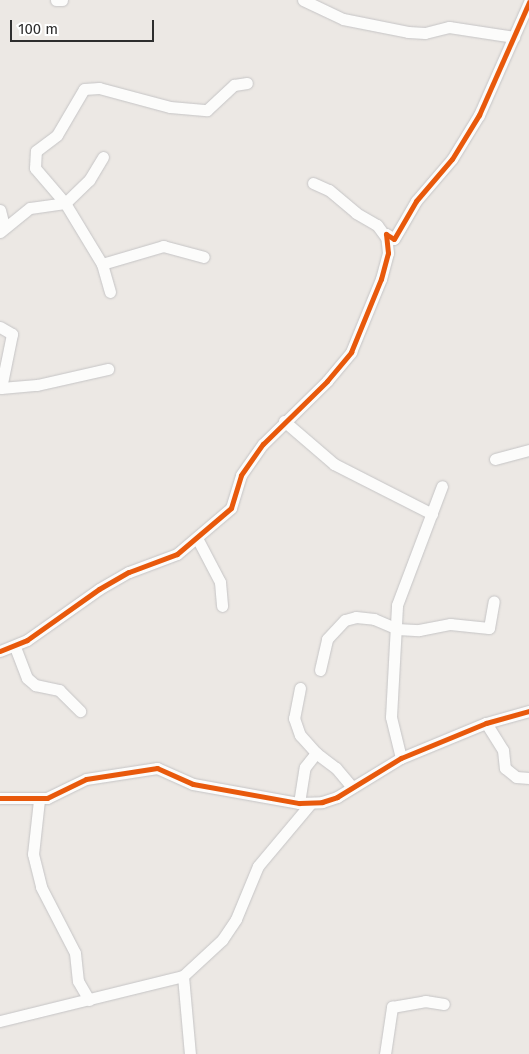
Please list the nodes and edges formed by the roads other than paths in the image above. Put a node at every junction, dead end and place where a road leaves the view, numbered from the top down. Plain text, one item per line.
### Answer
1 (56, 0) edge
2 (62, 0) edge
3 (303, 0) edge
4 (529, 2) edge
5 (514, 37) junction
6 (247, 83) dead end
7 (103, 157) dead end
8 (312, 183) dead end
9 (65, 203) junction
10 (0, 210) edge
11 (2, 229) edge
12 (386, 234) junction
13 (391, 247) dead end
14 (204, 257) dead end
15 (102, 264) junction
16 (110, 292) dead end
17 (0, 327) edge
18 (108, 369) dead end
19 (284, 421) junction
20 (529, 450) edge
21 (495, 459) dead end
22 (442, 486) dead end
23 (432, 514) junction
24 (197, 538) junction
25 (494, 601) dead end
26 (222, 606) dead end
27 (397, 629) junction
28 (15, 647) junction
29 (0, 652) edge
30 (320, 670) dead end
31 (300, 688) dead end
32 (80, 711) dead end
33 (529, 711) edge
34 (486, 723) junction
35 (316, 753) junction
36 (401, 758) junction
37 (529, 778) edge
38 (352, 787) junction
39 (0, 798) edge
40 (39, 800) junction
41 (304, 803) junction
42 (183, 976) junction
43 (89, 1000) junction
44 (444, 1004) dead end
45 (0, 1021) edge
46 (190, 1054) edge
47 (385, 1054) edge

1 - 2 street
3 - 5 street
4 - 5 street
5 - 12 street
6 - 9 street
7 - 9 street
8 - 12 street
9 - 11 street
9 - 15 street
10 - 11 street
12 - 13 street
12 - 19 street
14 - 15 street
15 - 16 street
17 - 18 street
19 - 23 street
19 - 24 street
20 - 21 street
22 - 23 street
23 - 27 street
24 - 26 street
24 - 28 street
25 - 27 street
27 - 30 street
27 - 36 street
28 - 29 street
28 - 32 street
31 - 35 street
33 - 34 street
34 - 36 street
34 - 37 street
35 - 38 street
35 - 41 street
36 - 38 street
38 - 41 street
39 - 40 street
40 - 41 street
40 - 43 street
41 - 42 street
42 - 43 street
42 - 46 street
43 - 45 street
44 - 47 street

